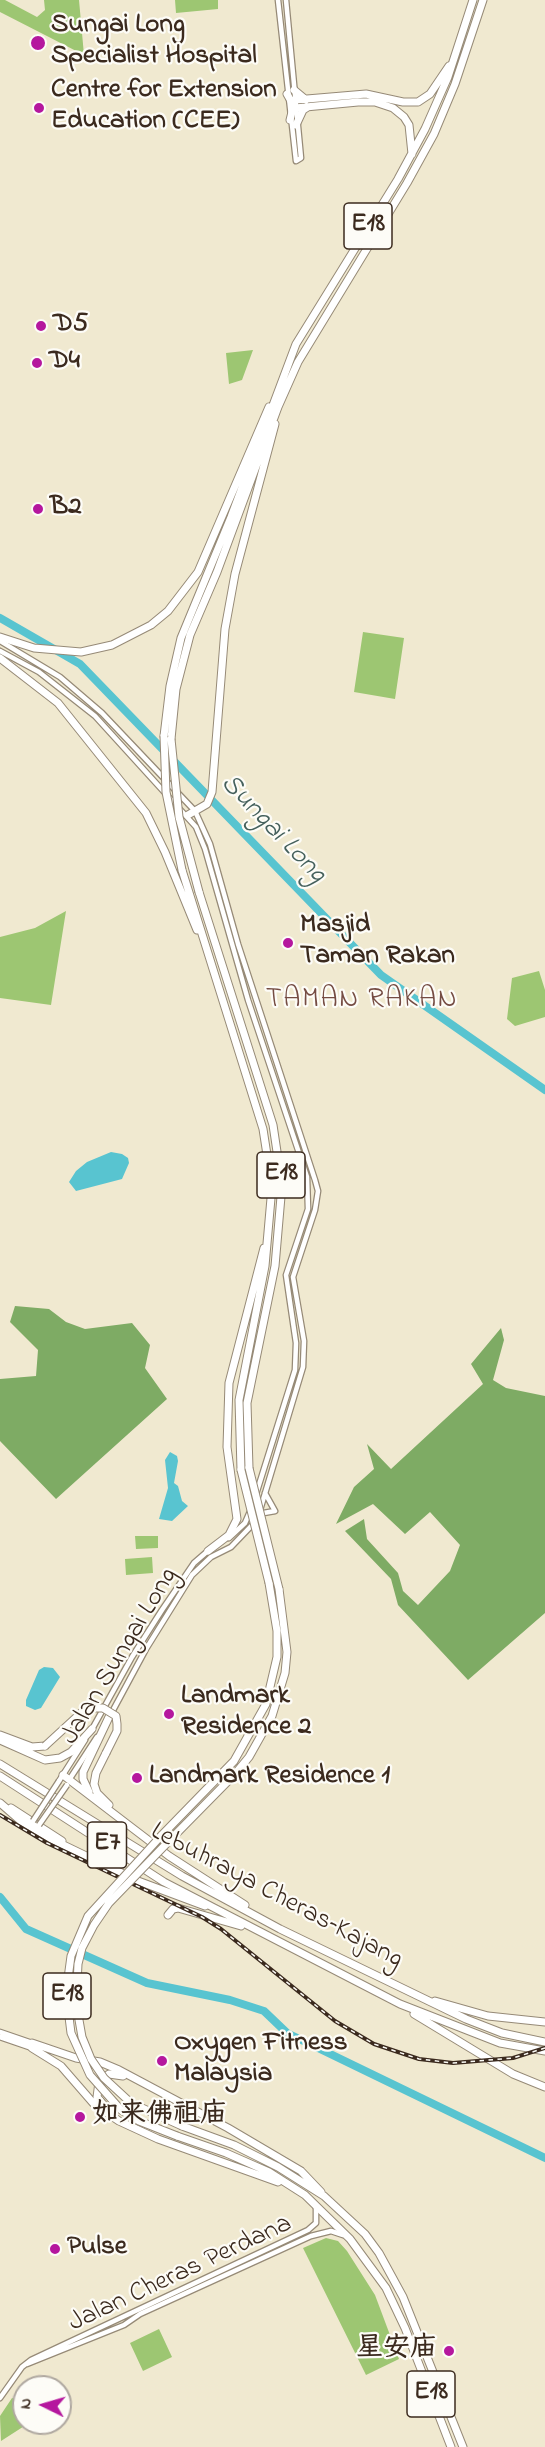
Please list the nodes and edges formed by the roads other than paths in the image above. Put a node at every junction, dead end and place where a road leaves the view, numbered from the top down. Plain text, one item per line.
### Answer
1 (278, 0) edge
2 (286, 0) edge
3 (473, 0) edge
4 (483, 0) edge
5 (455, 56) junction
6 (290, 92) junction
7 (307, 103) junction
8 (294, 105) junction
9 (293, 122) junction
10 (412, 154) junction
11 (277, 394) junction
12 (278, 407) junction
13 (0, 639) edge
14 (0, 651) edge
15 (0, 658) edge
16 (167, 738) junction
17 (191, 813) junction
18 (207, 951) junction
19 (272, 1215) junction
20 (265, 1493) junction
21 (258, 1514) junction
22 (208, 1551) junction
23 (109, 1717) junction
24 (92, 1729) junction
25 (0, 1735) edge
26 (0, 1740) edge
27 (0, 1764) edge
28 (0, 1776) edge
29 (65, 1780) junction
30 (95, 1798) junction
31 (0, 1802) edge
32 (36, 1823) junction
33 (137, 1832) junction
34 (74, 1850) junction
35 (216, 1910) junction
36 (168, 1915) dead end
37 (251, 1928) junction
38 (317, 1947) junction
39 (426, 2000) junction
40 (400, 2004) junction
41 (545, 2022) edge
42 (0, 2032) edge
43 (0, 2037) edge
44 (543, 2042) edge
45 (32, 2046) junction
46 (541, 2051) edge
47 (131, 2079) junction
48 (545, 2087) edge
49 (119, 2121) junction
50 (292, 2187) junction
51 (324, 2196) junction
52 (316, 2204) junction
53 (350, 2239) junction
54 (27, 2364) junction
55 (0, 2398) edge
56 (451, 2447) edge
57 (463, 2447) edge

1 - 6 street
2 - 6 street
3 - 5 highway, E18
4 - 12 highway, E18
5 - 7 highway
5 - 10 highway, E18
6 - 7 highway
6 - 8 highway
6 - 9 street
7 - 8 highway
7 - 9 highway
7 - 10 highway
8 - 9 highway
9 - 9 street
10 - 11 highway, E18
11 - 13 highway
11 - 16 highway, E18
12 - 16 highway, E18
12 - 17 highway
13 - 17 street, Jalan Sungai Long
14 - 17 street, Jalan Sungai Long
15 - 18 highway
16 - 18 highway, E18, bridge
16 - 51 highway, E18, bridge
17 - 20 street, Jalan Sungai Long
17 - 22 street, Jalan Sungai Long
18 - 19 highway, E18
19 - 22 highway
19 - 50 highway, E18, bridge
20 - 21 street, Jalan Sungai Long
20 - 21 street
21 - 23 street, Jalan Sungai Long
22 - 24 street, Jalan Sungai Long
23 - 29 street, Jalan Sungai Long
23 - 30 highway
24 - 26 highway
24 - 29 street, Jalan Sungai Long
25 - 33 highway, bridge
27 - 38 highway, Lebuhraya Cheras–Kajang / E7
28 - 35 highway, Lebuhraya Cheras–Kajang / E7
29 - 30 highway
29 - 32 street, Jalan Sungai Long, bridge
30 - 33 highway
31 - 32 highway
31 - 34 highway
32 - 34 highway
33 - 38 highway
34 - 35 highway
35 - 37 highway, Lebuhraya Cheras–Kajang / E7
36 - 37 highway
37 - 40 highway, Lebuhraya Cheras–Kajang / E7
38 - 39 highway, Lebuhraya Cheras–Kajang / E7
39 - 41 highway
39 - 44 highway, Lebuhraya Cheras–Kajang / E7
40 - 46 highway, Lebuhraya Cheras–Kajang / E7
40 - 48 highway
42 - 45 street
43 - 45 street
45 - 47 highway
45 - 49 highway
47 - 49 highway
47 - 51 highway
49 - 50 highway
50 - 52 highway, E18
51 - 57 highway, E18
52 - 53 highway, E18
52 - 54 street, Jalan Cheras Perdana
53 - 54 street, Jalan Cheras Perdana
53 - 56 highway, E18
54 - 55 street, Jalan Cheras Perdana

